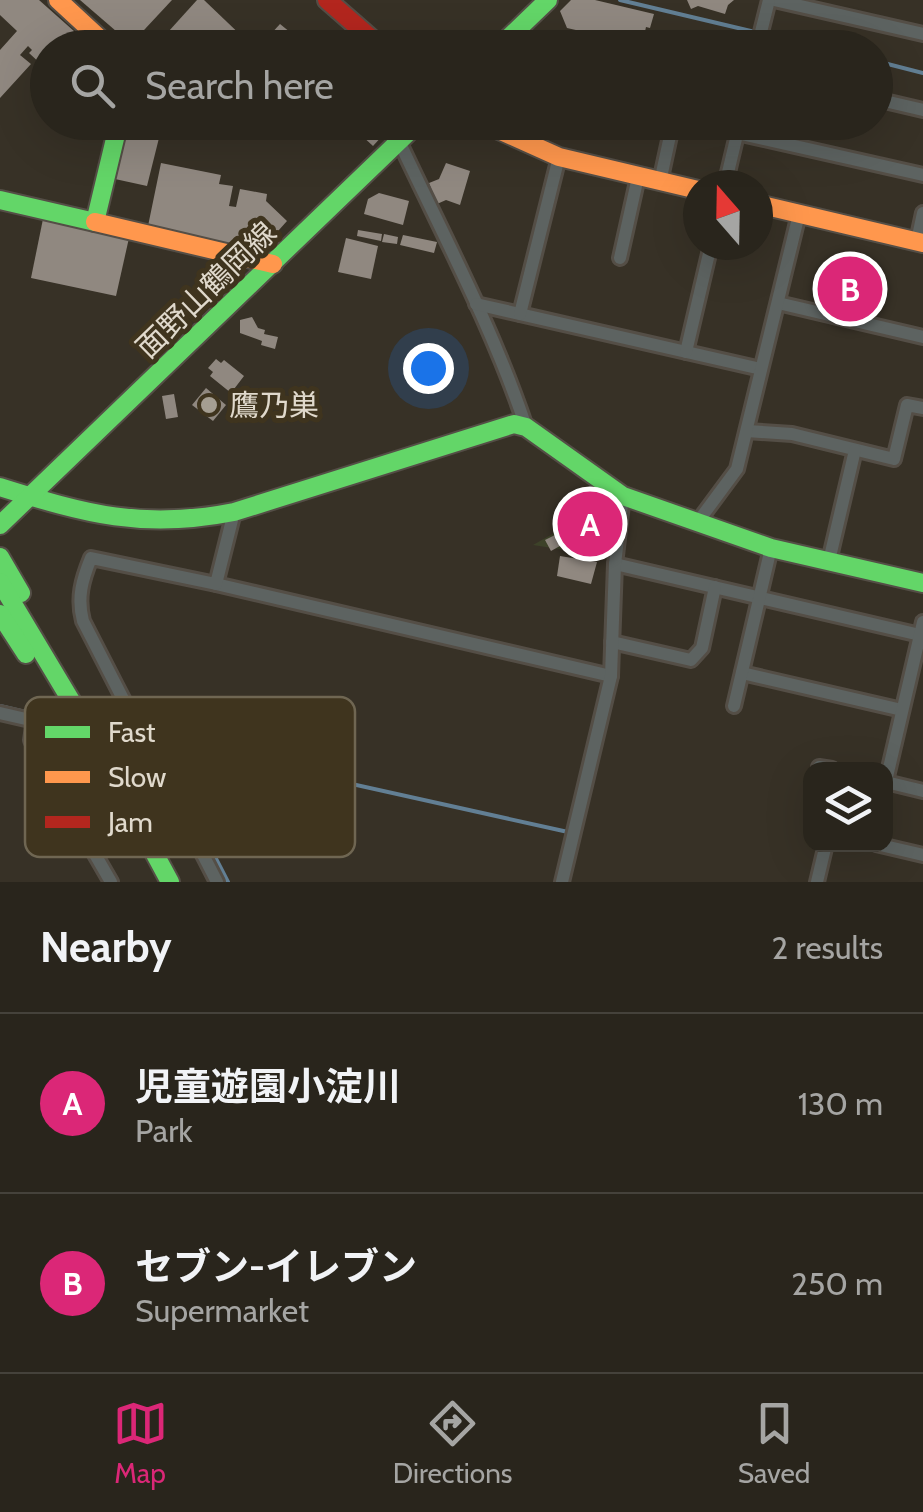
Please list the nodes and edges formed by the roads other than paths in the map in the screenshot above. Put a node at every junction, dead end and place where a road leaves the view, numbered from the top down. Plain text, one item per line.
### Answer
1 (58, 0) edge
2 (327, 0) edge
3 (548, 0) edge
4 (771, 0) edge
5 (90, 30) edge
6 (361, 30) edge
7 (517, 30) edge
8 (763, 30) edge
9 (923, 34) edge
10 (893, 103) edge
11 (923, 110) edge
12 (115, 140) edge
13 (522, 140) edge
14 (669, 140) edge
15 (736, 140) edge
16 (785, 140) edge
17 (399, 141) joint
18 (560, 157) junction
19 (729, 170) edge
20 (923, 176) edge
21 (638, 177) junction
22 (660, 182) junction
23 (683, 187) edge
24 (0, 200) edge
25 (773, 208) edge
26 (923, 213) edge
27 (799, 214) junction
28 (95, 222) junction
29 (920, 242) edge
30 (620, 258) dead end
31 (707, 260) edge
32 (273, 264) junction
33 (778, 303) junction
34 (476, 304) junction
35 (520, 314) junction
36 (923, 337) edge
37 (686, 352) junction
38 (761, 369) junction
39 (923, 408) edge
40 (526, 427) junction
41 (747, 430) junction
42 (855, 450) junction
43 (0, 487) edge
44 (30, 496) junction
45 (623, 496) junction
46 (234, 512) junction
47 (697, 523) junction
48 (0, 525) edge
49 (771, 548) junction
50 (0, 557) edge
51 (829, 561) junction
52 (615, 564) junction
53 (0, 582) edge
54 (923, 583) edge
55 (216, 584) junction
56 (715, 588) junction
57 (760, 598) junction
58 (0, 610) edge
59 (922, 628) edge
60 (612, 642) junction
61 (38, 647) junction
62 (917, 672) edge
63 (742, 673) junction
64 (611, 676) junction
65 (63, 697) edge
66 (68, 697) edge
67 (122, 697) edge
68 (734, 706) dead end
69 (902, 710) junction
70 (0, 713) edge
71 (25, 719) tunnel mouth
72 (890, 762) edge
73 (893, 784) edge
74 (923, 790) edge
75 (893, 848) edge
76 (824, 852) edge
77 (923, 856) edge
78 (97, 857) edge
79 (143, 857) edge
80 (156, 857) edge
81 (204, 857) edge
82 (111, 882) edge
83 (156, 882) edge
84 (170, 882) edge
85 (217, 882) edge
86 (562, 882) edge
87 (818, 882) edge

1 - 5 main road
2 - 6 main road
3 - 7 main road
4 - 8 street
4 - 9 street
10 - 11 street
12 - 28 main road
13 - 18 main road
14 - 22 street
15 - 19 street
16 - 20 street
17 - 32 main road, 面野山鶴岡線
17 - 34 street
18 - 21 main road
18 - 35 street
21 - 22 main road
21 - 30 street
22 - 23 main road
24 - 28 main road
25 - 27 main road
26 - 29 street
27 - 29 main road
27 - 33 street
28 - 32 main road
31 - 37 street
32 - 44 main road, 面野山鶴岡線
33 - 36 street
33 - 38 street
34 - 35 street
34 - 40 street
35 - 37 street
37 - 38 street
38 - 41 street
39 - 42 street
40 - 45 main road
40 - 46 main road
41 - 42 street
41 - 47 street
42 - 51 street
43 - 44 main road
44 - 46 main road
44 - 48 main road, 面野山鶴岡線
45 - 47 main road
45 - 52 street
46 - 55 street
47 - 49 main road
49 - 51 main road
49 - 57 street
50 - 61 main road
51 - 54 main road
52 - 56 street
52 - 60 street
53 - 61 main road
55 - 64 street
55 - 67 street
56 - 57 street
56 - 60 street
57 - 59 street
57 - 63 street
58 - 61 main road
59 - 62 street
60 - 64 street
61 - 65 main road
61 - 66 main road
62 - 69 street
63 - 68 street
63 - 69 street
64 - 86 street
69 - 72 street
70 - 71 street
73 - 74 street
75 - 77 street
76 - 87 street
78 - 82 street
79 - 83 main road
80 - 84 main road
81 - 85 street

